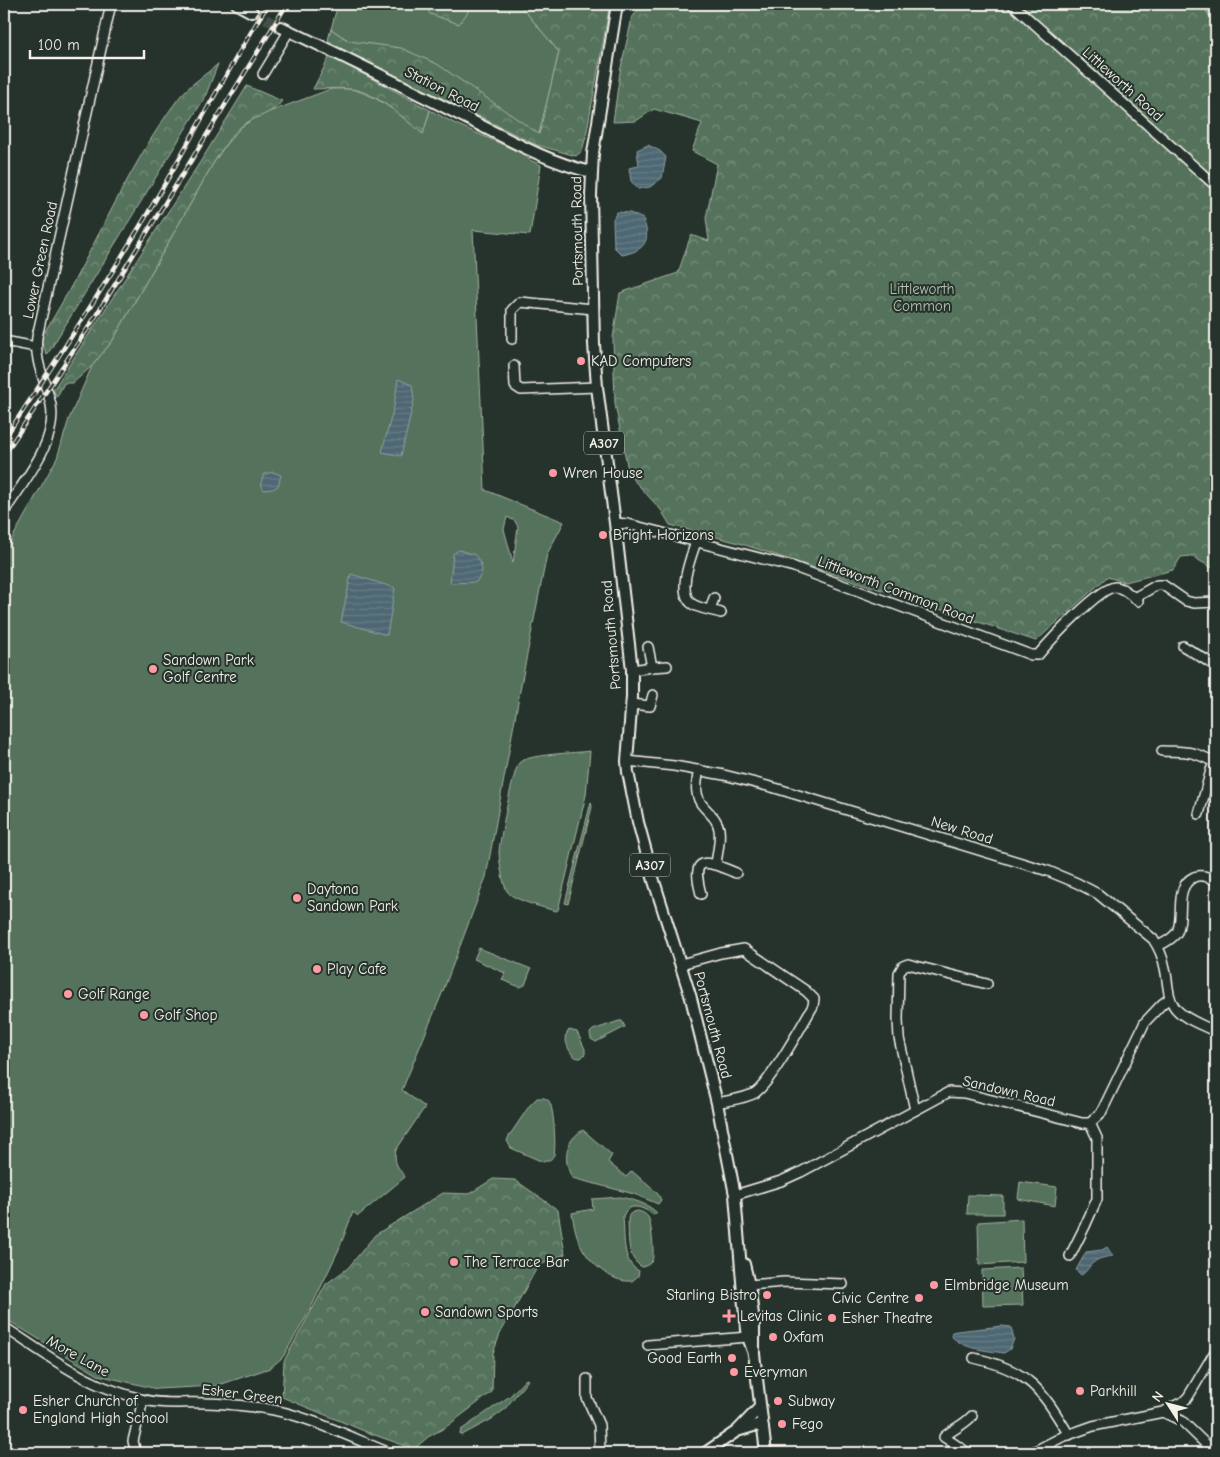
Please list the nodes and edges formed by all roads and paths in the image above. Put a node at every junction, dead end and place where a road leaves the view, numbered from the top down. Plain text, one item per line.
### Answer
1 (111, 4) edge
2 (237, 4) edge
3 (618, 4) edge
4 (1012, 4) edge
5 (252, 12) tunnel mouth
6 (285, 29) joint
7 (263, 74) dead end
8 (591, 172) junction
9 (1216, 186) edge
10 (593, 309) junction
11 (512, 339) dead end
12 (4, 341) edge
13 (36, 347) junction
14 (514, 366) dead end
15 (597, 387) junction
16 (4, 512) edge
17 (615, 523) junction
18 (696, 542) junction
19 (714, 598) dead end
20 (1216, 602) edge
21 (710, 610) junction
22 (721, 613) dead end
23 (1183, 646) dead end
24 (648, 647) dead end
25 (667, 666) dead end
26 (1216, 666) edge
27 (652, 667) junction
28 (632, 670) junction
29 (653, 695) dead end
30 (631, 704) junction
31 (1162, 750) dead end
32 (627, 761) junction
33 (1215, 761) edge
34 (699, 770) junction
35 (1199, 814) dead end
36 (720, 837) junction
37 (730, 839) dead end
38 (716, 864) junction
39 (736, 873) dead end
40 (1216, 881) edge
41 (701, 894) dead end
42 (1158, 946) junction
43 (681, 964) junction
44 (987, 984) dead end
45 (1170, 998) junction
46 (1216, 1032) edge
47 (717, 1103) junction
48 (915, 1110) junction
49 (1090, 1123) junction
50 (735, 1195) junction
51 (1066, 1240) dead end
52 (1076, 1244) junction
53 (1070, 1256) dead end
54 (843, 1284) dead end
55 (745, 1285) junction
56 (4, 1327) edge
57 (748, 1337) junction
58 (648, 1345) dead end
59 (1216, 1350) edge
60 (754, 1354) junction
61 (974, 1358) dead end
62 (587, 1379) dead end
63 (143, 1400) junction
64 (1184, 1401) junction
65 (760, 1407) junction
66 (1164, 1412) junction
67 (972, 1416) dead end
68 (1182, 1421) junction
69 (763, 1428) junction
70 (738, 1431) junction
71 (1069, 1435) junction
72 (136, 1453) edge
73 (390, 1453) edge
74 (600, 1453) edge
75 (705, 1453) edge
76 (766, 1453) edge
77 (968, 1453) edge
78 (1030, 1453) edge
79 (1215, 1453) edge

1 - 13 street, Lower Green Road
2 - 5 main road
3 - 8 main road, Portsmouth Road / A307
4 - 9 street, Littleworth Road
6 - 7 street
6 - 8 main road, Station Road
8 - 10 main road, Portsmouth Road / A307
10 - 11 street
10 - 15 main road, Portsmouth Road / A307
12 - 13 street
13 - 16 street, Lower Green Road
14 - 15 street
15 - 17 main road, Portsmouth Road / A307
17 - 18 street, Littleworth Common Road
17 - 28 main road, Portsmouth Road / A307
18 - 20 street, Littleworth Common Road
18 - 21 street
19 - 21 street
21 - 22 street
23 - 26 street
24 - 27 street
25 - 27 street
27 - 28 street
28 - 30 main road, Portsmouth Road / A307
29 - 30 street
30 - 32 main road, Portsmouth Road / A307
31 - 33 street
32 - 34 street, New Road
32 - 43 main road, Portsmouth Road / A307
33 - 35 street
34 - 36 street
34 - 42 street, New Road
36 - 37 street
36 - 38 street
38 - 39 street
38 - 41 street
40 - 42 street
42 - 45 street, New Road
43 - 47 main road, Portsmouth Road / A307
43 - 47 street
44 - 48 street
45 - 46 street
45 - 49 street
47 - 50 main road, Portsmouth Road / A307
48 - 49 street, Sandown Road
48 - 50 street, Sandown Road
49 - 52 street
50 - 55 main road, Portsmouth Road / A307
51 - 52 street
52 - 53 street
54 - 55 street
55 - 57 main road, A307
55 - 60 main road, A307
56 - 63 street, More Lane
57 - 58 street
57 - 60 main road, A307
59 - 64 street
60 - 65 main road, A307
61 - 71 street
62 - 74 street
63 - 72 street
63 - 73 street, Esher Green
64 - 66 street
64 - 68 street
65 - 69 main road, A307
65 - 70 main road
66 - 68 street
66 - 71 street
67 - 77 street
68 - 79 street
69 - 70 main road
69 - 76 main road, A307
70 - 75 main road
71 - 78 street

